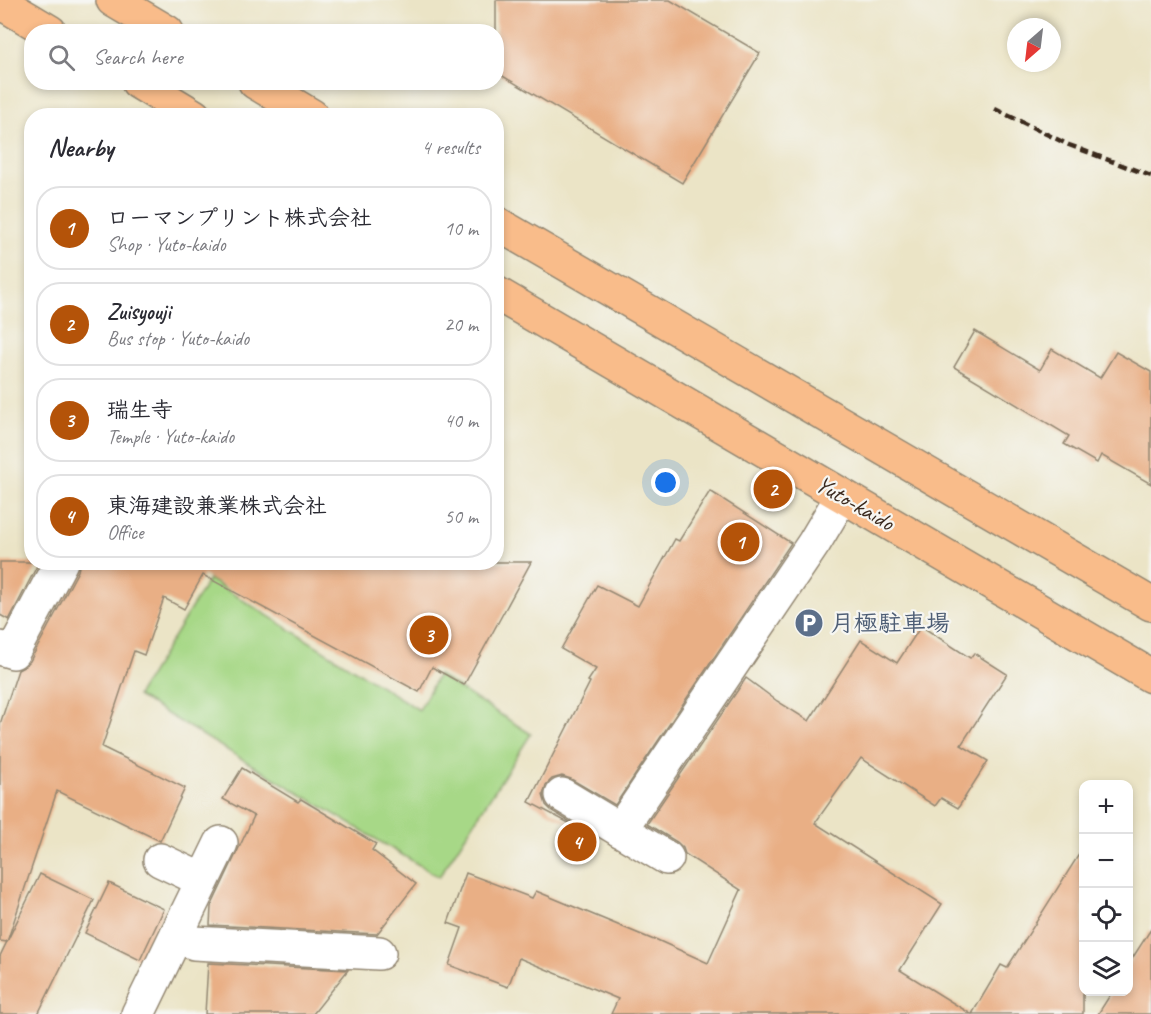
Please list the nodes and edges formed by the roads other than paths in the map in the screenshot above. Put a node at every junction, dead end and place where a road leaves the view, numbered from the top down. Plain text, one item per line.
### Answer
1 (113, 0) edge
2 (0, 2) edge
3 (37, 24) edge
4 (154, 24) edge
5 (151, 90) edge
6 (268, 90) edge
7 (181, 108) edge
8 (299, 108) edge
9 (504, 228) edge
10 (504, 298) edge
11 (842, 496) junction
12 (57, 570) edge
13 (1151, 604) edge
14 (0, 648) edge
15 (1151, 676) edge
16 (562, 795) dead end
17 (620, 830) junction
18 (221, 843) dead end
19 (667, 858) dead end
20 (160, 860) dead end
21 (202, 880) junction
22 (177, 934) junction
23 (379, 953) dead end
24 (138, 1014) edge

1 - 4 main road
2 - 3 main road
5 - 7 main road
6 - 8 main road
9 - 13 main road
10 - 11 main road, Yuto-kaido
11 - 15 main road, Yuto-kaido
11 - 17 street
12 - 14 street
16 - 17 street
17 - 19 street
18 - 21 street
20 - 21 street
21 - 22 street
22 - 23 street
22 - 24 street

